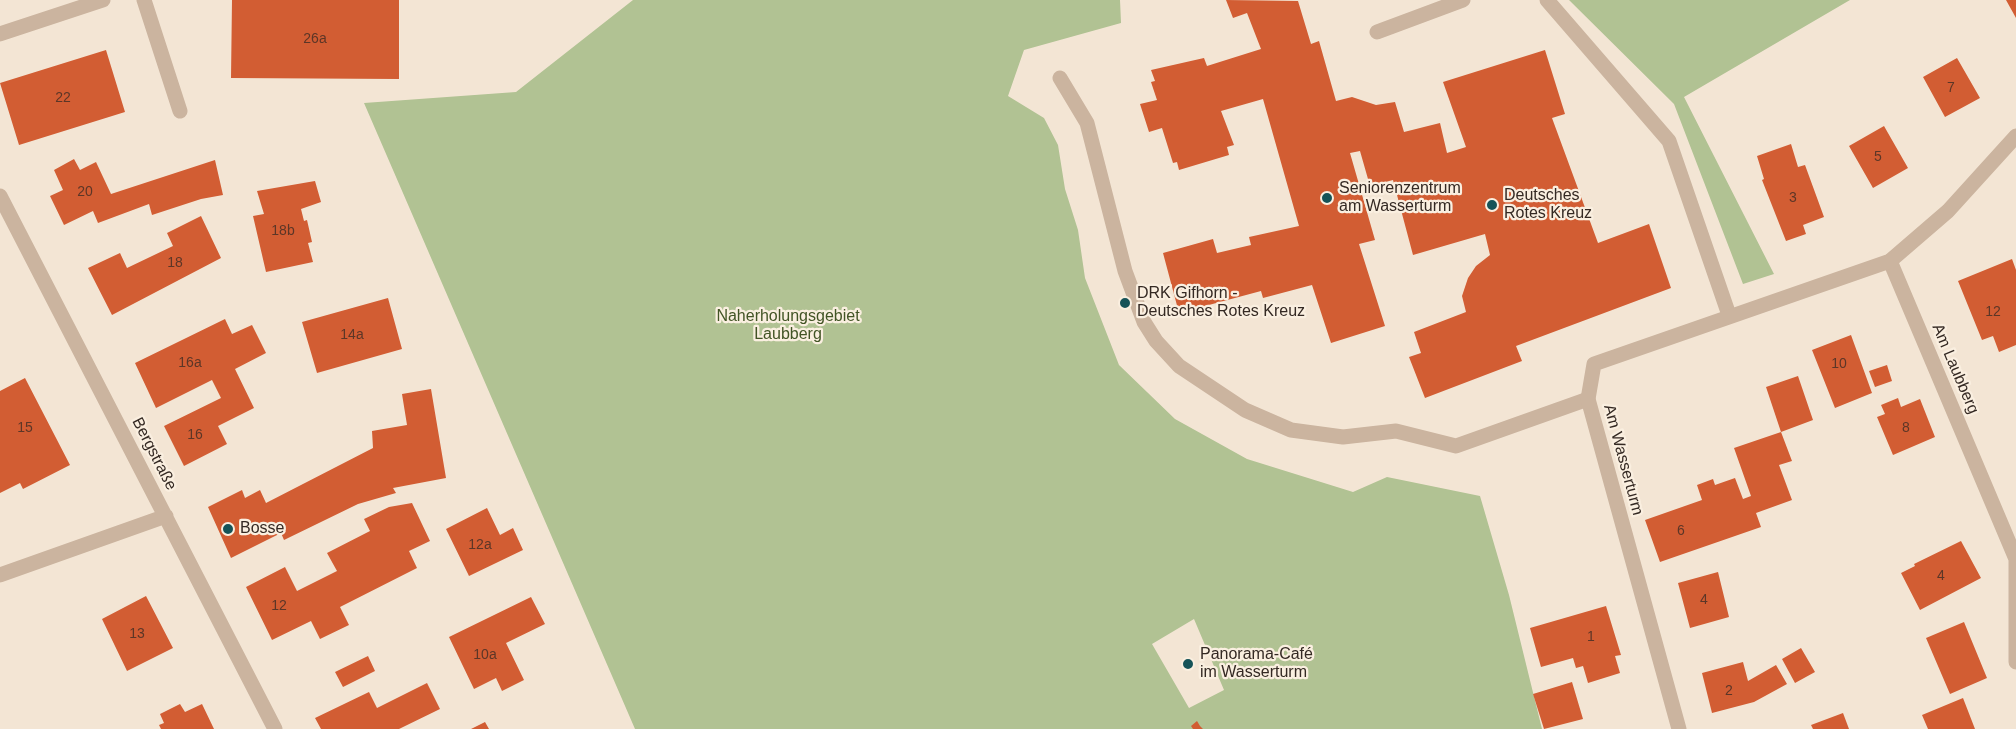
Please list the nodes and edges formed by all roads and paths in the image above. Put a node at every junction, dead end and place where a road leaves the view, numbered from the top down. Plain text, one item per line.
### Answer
1 (103, 0) edge
2 (144, 0) edge
3 (1463, 0) edge
4 (1547, 0) edge
5 (1377, 32) dead end
6 (0, 34) edge
7 (1060, 78) dead end
8 (180, 111) dead end
9 (2016, 136) edge
10 (0, 196) edge
11 (1890, 261) junction
12 (1729, 315) junction
13 (1588, 399) junction
14 (166, 516) junction
15 (0, 576) edge
16 (2016, 662) edge
17 (275, 729) edge
18 (1679, 729) edge

1 - 6 street
2 - 8 street
3 - 5 street
4 - 12 street
7 - 13 street
9 - 11 street
10 - 14 street, Bergstraße
11 - 12 street, Am Wasserturm
11 - 16 street, Am Laubberg
12 - 13 street, Am Wasserturm
13 - 18 street, Am Wasserturm
14 - 15 street
14 - 17 street, Bergstraße

